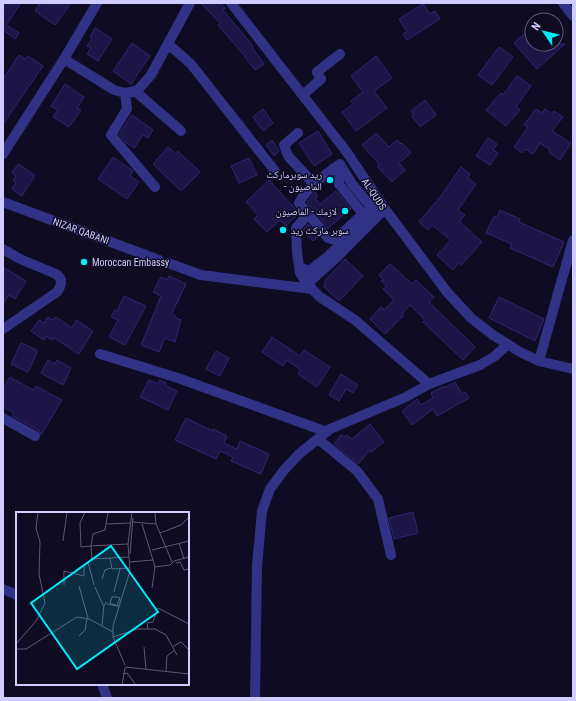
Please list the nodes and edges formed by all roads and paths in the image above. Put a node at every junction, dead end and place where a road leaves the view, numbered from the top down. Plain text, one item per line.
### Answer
1 (97, 3) edge
2 (190, 3) edge
3 (231, 3) edge
4 (563, 3) edge
5 (573, 16) edge
6 (168, 44) junction
7 (340, 54) dead end
8 (64, 59) junction
9 (135, 91) junction
10 (125, 93) junction
11 (303, 95) junction
12 (181, 131) dead end
13 (298, 133) dead end
14 (346, 151) junction
15 (3, 154) edge
16 (340, 164) junction
17 (275, 171) dead end
18 (314, 184) junction
19 (155, 187) dead end
20 (3, 202) edge
21 (375, 209) junction
22 (308, 214) junction
23 (573, 240) edge
24 (337, 242) junction
25 (3, 248) edge
26 (299, 267) junction
27 (310, 286) junction
28 (3, 329) edge
29 (507, 345) junction
30 (100, 354) dead end
31 (539, 361) junction
32 (573, 369) edge
33 (429, 384) junction
34 (3, 418) edge
35 (327, 432) junction
36 (35, 436) dead end
37 (318, 439) junction
38 (390, 555) dead end
39 (3, 589) edge
40 (16, 595) edge
41 (102, 685) edge
42 (107, 698) edge
43 (255, 698) edge

1 - 8 street
2 - 6 street
3 - 11 street, AL-QUDS
4 - 5 street
6 - 9 street
6 - 17 street
7 - 11 street
8 - 10 street
8 - 15 street
9 - 10 street
9 - 12 street
10 - 19 street
11 - 14 street, AL-QUDS
13 - 18 street
14 - 16 street
14 - 21 street, AL-QUDS
16 - 18 street
16 - 21 street
18 - 22 street
20 - 27 street, NIZAR QABANI
21 - 24 street
21 - 27 street
21 - 29 street, AL-QUDS
22 - 24 street
22 - 26 street
23 - 31 street
24 - 26 street
25 - 28 street
26 - 27 street
27 - 33 street
29 - 31 street, AL-QUDS
29 - 33 street
30 - 35 street
31 - 32 street, AL-QUDS
33 - 35 street
34 - 36 street
35 - 37 street
37 - 38 street
37 - 43 street
39 - 40 street
41 - 42 street

